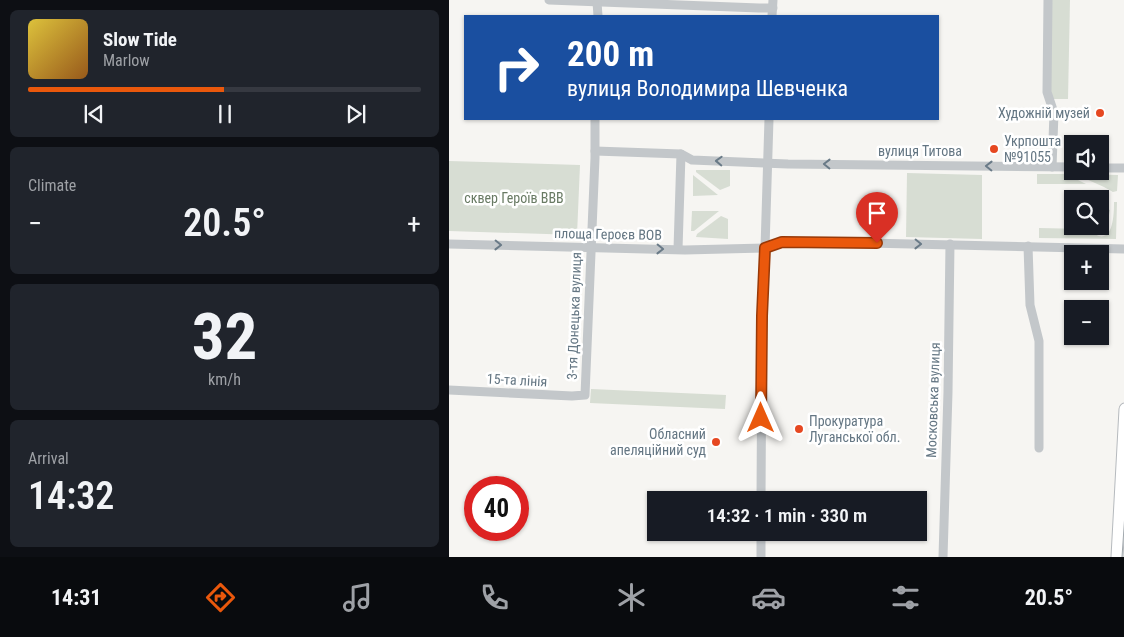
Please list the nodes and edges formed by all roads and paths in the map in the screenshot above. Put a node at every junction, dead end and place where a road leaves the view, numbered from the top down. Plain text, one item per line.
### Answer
1 (549, 0) edge
2 (1048, 0) edge
3 (597, 2) junction
4 (773, 8) edge
5 (598, 15) edge
6 (595, 120) edge
7 (769, 120) edge
8 (595, 151) junction
9 (681, 154) junction
10 (768, 163) junction
11 (1052, 167) junction
12 (1064, 167) edge
13 (1109, 168) edge
14 (1124, 168) edge
15 (449, 244) edge
16 (950, 244) junction
17 (1028, 246) junction
18 (591, 247) junction
19 (765, 248) junction
20 (679, 249) junction
21 (1124, 249) edge
22 (449, 390) edge
23 (585, 395) joint
24 (1124, 409) edge
25 (1039, 448) dead end
26 (761, 491) edge
27 (761, 541) edge
28 (761, 557) edge
29 (943, 557) edge
30 (1117, 557) edge

1 - 3 street
2 - 11 street
3 - 4 street
3 - 5 street
6 - 8 street, 3-тя Донецька вулиця
7 - 10 street
8 - 9 street
8 - 18 street, 3-тя Донецька вулиця
10 -> 9 street
9 - 20 street
11 -> 10 street, вулиця Титова
10 - 19 street
11 - 12 street, вулиця Титова
13 - 14 street
15 -> 18 street, площа Героєв ВОВ
16 - 17 street, площа Героєв ВОВ
19 -> 16 street, площа Героєв ВОВ
16 - 29 street, Московська вулиця
17 - 21 street, площа Героєв ВОВ
17 - 25 street
18 -> 20 street, площа Героєв ВОВ
18 - 23 street, 3-тя Донецька вулиця
19 - 20 street, площа Героєв ВОВ
19 - 26 street
22 - 23 street, 15-та лінія
24 - 30 main road
27 - 28 street

